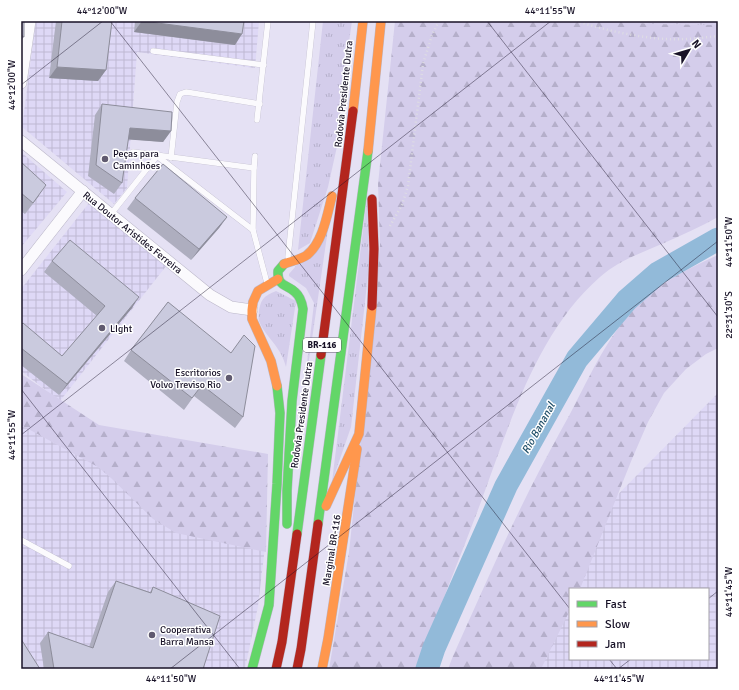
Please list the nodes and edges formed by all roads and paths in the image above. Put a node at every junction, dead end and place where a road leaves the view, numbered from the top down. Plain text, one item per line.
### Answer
1 (30, 21) edge
2 (268, 21) edge
3 (313, 21) edge
4 (363, 21) edge
5 (381, 21) edge
6 (438, 21) edge
7 (576, 21) edge
8 (718, 36) edge
9 (153, 51) dead end
10 (264, 65) junction
11 (21, 83) edge
12 (260, 104) junction
13 (258, 120) dead end
14 (351, 130) junction
15 (21, 141) edge
16 (369, 146) junction
17 (133, 152) dead end
18 (157, 156) junction
19 (255, 156) dead end
20 (171, 158) junction
21 (254, 168) junction
22 (83, 191) junction
23 (111, 214) junction
24 (253, 230) junction
25 (387, 230) dead end
26 (288, 262) junction
27 (21, 270) edge
28 (278, 279) junction
29 (268, 285) junction
30 (252, 310) junction
31 (359, 434) junction
32 (317, 526) junction
33 (21, 540) edge
34 (70, 566) dead end
35 (290, 585) junction
36 (252, 669) edge
37 (276, 669) edge
38 (297, 669) edge
39 (322, 669) edge

1 - 11 street
2 - 10 lane
3 - 26 lane
4 - 14 main road, Rodovia Presidente Dutra / BR-116
5 - 16 main road, BR-116
6 - 25 path
7 - 8 path
9 - 10 lane
10 - 12 lane
12 - 13 lane
12 - 20 lane
14 - 26 main road
14 - 35 main road, Rodovia Presidente Dutra / BR-116
15 - 22 street, Rua Doutor Aristides Ferreira
16 - 31 main road, Marginal BR-116
16 - 32 main road, BR-116
17 - 18 lane
18 - 20 lane
18 - 23 lane
18 - 24 lane
19 - 21 lane
20 - 21 lane
21 - 24 lane
22 - 23 street, Rua Doutor Aristides Ferreira
22 - 27 street
23 - 30 street, Rua Doutor Aristides Ferreira
24 - 29 lane
26 - 28 main road
28 - 29 main road
28 - 35 main road
29 - 30 main road
30 - 36 main road
31 - 32 main road
31 - 39 main road, Marginal BR-116
32 - 38 main road, BR-116
33 - 34 lane
35 - 37 main road, Rodovia Presidente Dutra / BR-116

